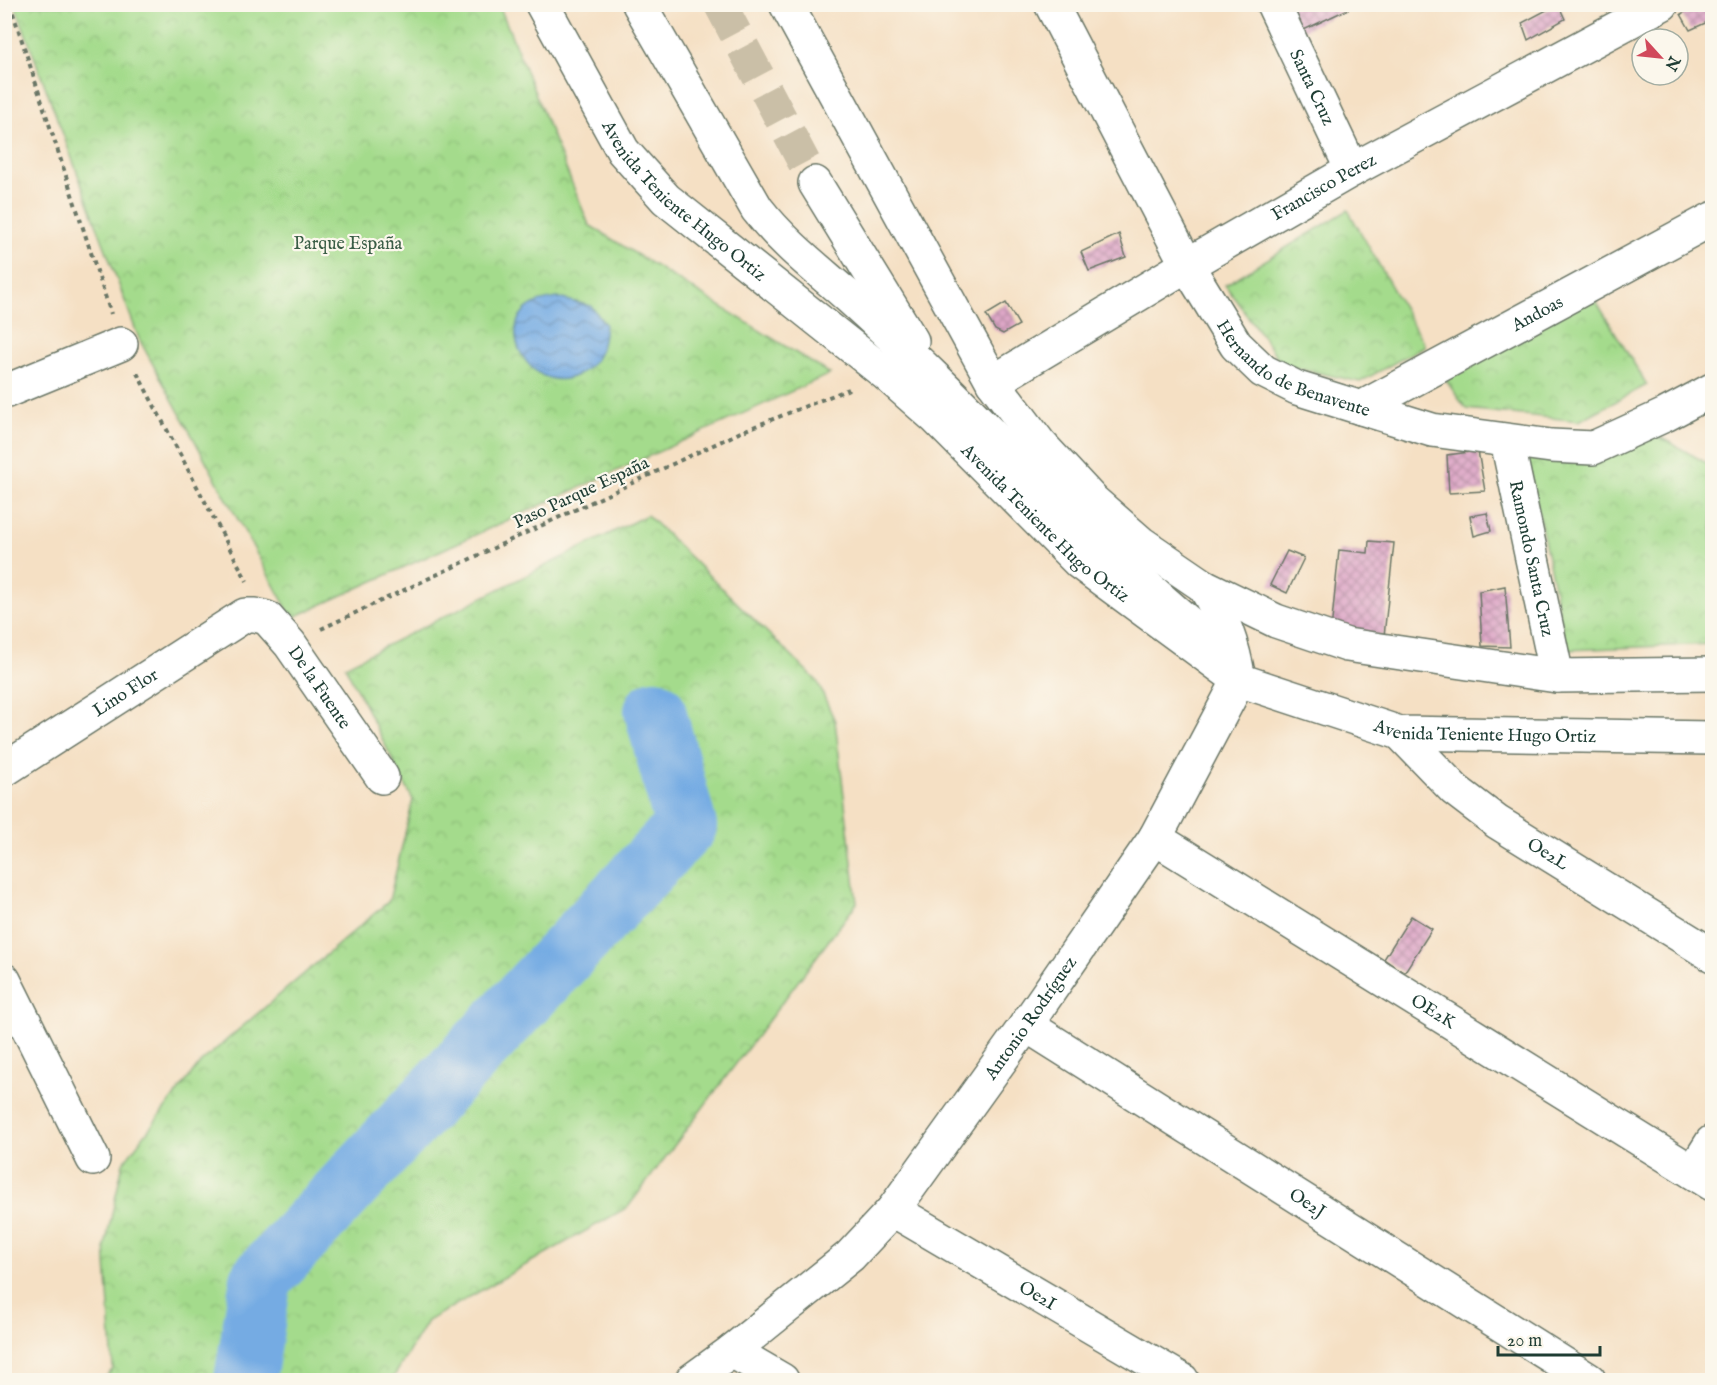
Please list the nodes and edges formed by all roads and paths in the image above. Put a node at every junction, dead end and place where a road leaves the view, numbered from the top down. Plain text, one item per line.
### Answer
1 (542, 4) edge
2 (639, 4) edge
3 (786, 4) edge
4 (1051, 4) edge
5 (1273, 4) edge
6 (1662, 4) edge
7 (1353, 170) junction
8 (814, 183) tunnel mouth
9 (1713, 219) edge
10 (1187, 265) junction
11 (121, 344) dead end
12 (886, 374) junction
13 (935, 378) junction
14 (993, 382) junction
15 (1713, 390) edge
16 (4, 392) edge
17 (1361, 408) junction
18 (1508, 441) junction
19 (1204, 586) junction
20 (245, 615) joint
21 (290, 644) junction
22 (1713, 674) edge
23 (1557, 676) junction
24 (1239, 680) junction
25 (1400, 733) junction
26 (1713, 738) edge
27 (4, 770) edge
28 (382, 777) dead end
29 (1155, 837) junction
30 (1713, 955) edge
31 (4, 980) edge
32 (1026, 1026) junction
33 (1713, 1142) edge
34 (93, 1158) dead end
35 (1703, 1178) edge
36 (894, 1210) junction
37 (732, 1351) junction
38 (692, 1380) edge
39 (782, 1380) edge
40 (1182, 1380) edge
41 (1588, 1380) edge

1 - 12 street, Avenida Teniente Hugo Ortiz
2 - 13 street
3 - 14 street
4 - 10 street, Hernando de Benavente
5 - 7 street, Santa Cruz
6 - 7 street, Francisco Perez
7 - 10 street, Francisco Perez
8 - 13 street
9 - 17 street, Andoas
10 - 14 street, Francisco Perez
10 - 17 street, Hernando de Benavente
11 - 16 street
12 - 21 path, Paso Parque España
12 - 24 street, Avenida Teniente Hugo Ortiz
13 - 24 street
14 - 19 street
15 - 18 street, Hernando de Benavente
17 - 18 street, Hernando de Benavente
18 - 23 street, Ramondo Santa Cruz
19 - 23 street
19 - 24 street
20 - 21 street, De la Fuente
20 - 27 street, Lino Flor
21 - 28 street, De la Fuente
22 - 23 street
24 - 25 street, Avenida Teniente Hugo Ortiz
24 - 29 street, Antonio Rodríguez
25 - 26 street, Avenida Teniente Hugo Ortiz
25 - 30 street, Oe2L
29 - 32 street, Antonio Rodríguez
29 - 35 street, OE2K
31 - 34 street
32 - 36 street, Antonio Rodríguez
32 - 41 street, Oe2J
33 - 35 street
36 - 37 street, Antonio Rodríguez
36 - 40 street, Oe2I
37 - 38 street, Antonio Rodríguez
37 - 39 street

